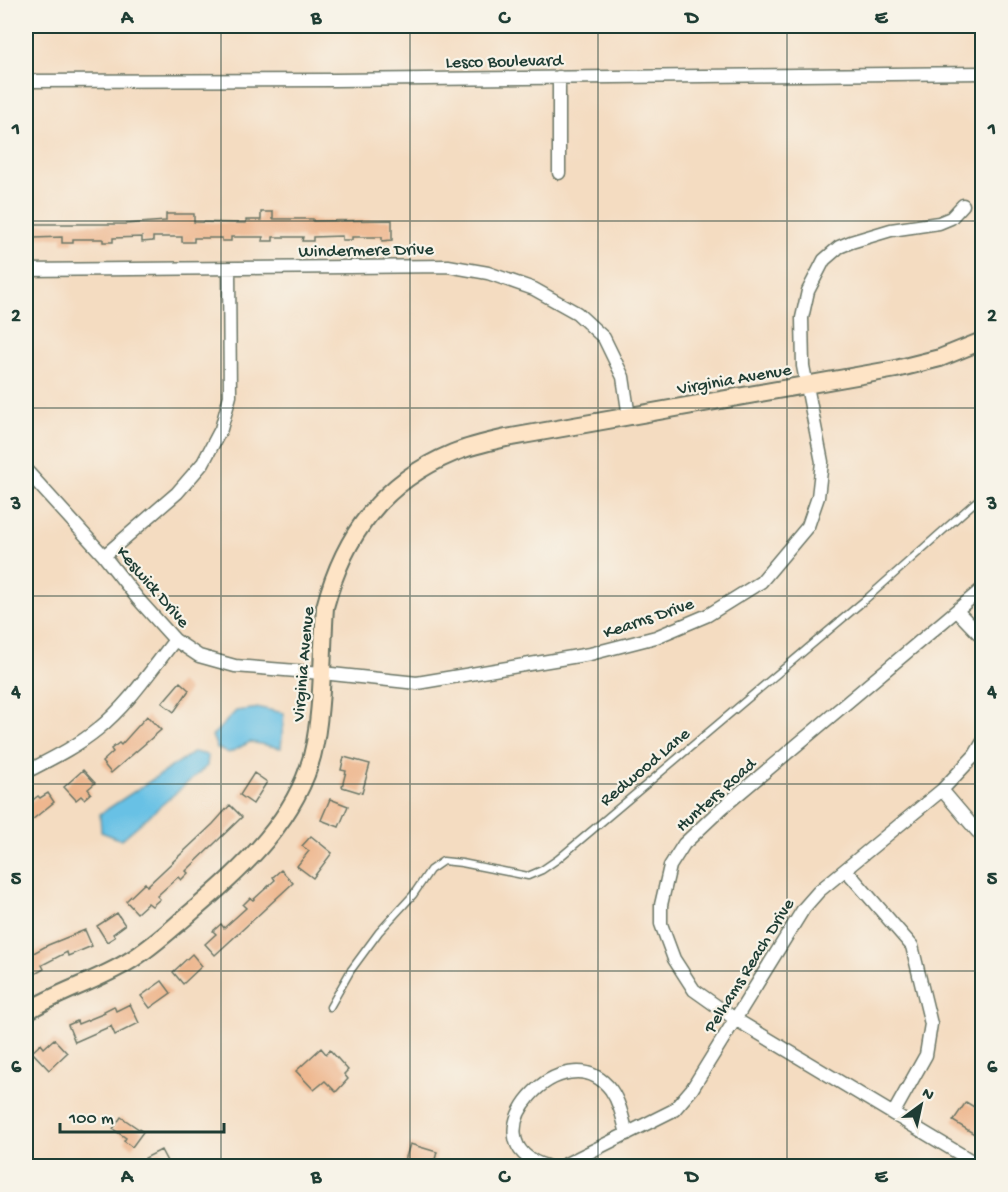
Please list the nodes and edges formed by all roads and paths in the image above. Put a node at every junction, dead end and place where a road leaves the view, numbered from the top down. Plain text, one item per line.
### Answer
1 (982, 73) edge
2 (559, 77) junction
3 (26, 81) edge
4 (559, 172) dead end
5 (963, 205) dead end
6 (230, 269) junction
7 (26, 270) edge
8 (982, 340) edge
9 (806, 385) junction
10 (629, 417) junction
11 (26, 470) edge
12 (982, 496) edge
13 (104, 556) junction
14 (982, 589) edge
15 (957, 611) junction
16 (982, 638) edge
17 (175, 640) junction
18 (322, 673) junction
19 (982, 743) edge
20 (26, 772) edge
21 (942, 790) junction
22 (982, 837) edge
23 (846, 870) junction
24 (330, 1007) dead end
25 (26, 1012) edge
26 (735, 1019) junction
27 (893, 1114) junction
28 (627, 1134) junction
29 (546, 1167) edge
30 (562, 1167) edge
31 (980, 1167) edge

1 - 2 street, Lesco Boulevard
2 - 3 street, Lesco Boulevard
2 - 4 street
5 - 9 street, Kearns Drive
6 - 7 street, Windermere Drive
6 - 10 street, Windermere Drive
6 - 13 street
8 - 9 street, Virginia Avenue
9 - 10 street, Virginia Avenue
9 - 18 street, Kearns Drive
10 - 18 street, Virginia Avenue
11 - 13 street, Keswick Drive
12 - 24 lane, Redwood Lane
13 - 17 street, Keswick Drive
14 - 15 street, Hunters Road
15 - 16 street
15 - 26 street, Hunters Road
17 - 18 street, Keswick Drive
17 - 20 street
18 - 25 street, Virginia Avenue
19 - 21 street, Pelhams Reach Drive
21 - 22 street
21 - 23 street, Pelhams Reach Drive
23 - 26 street, Pelhams Reach Drive
23 - 27 street
26 - 27 street, Hunters Road
26 - 28 street, Pelhams Reach Drive
27 - 31 street, Hunters Road
28 - 29 street
28 - 30 street, Pelhams Reach Drive

